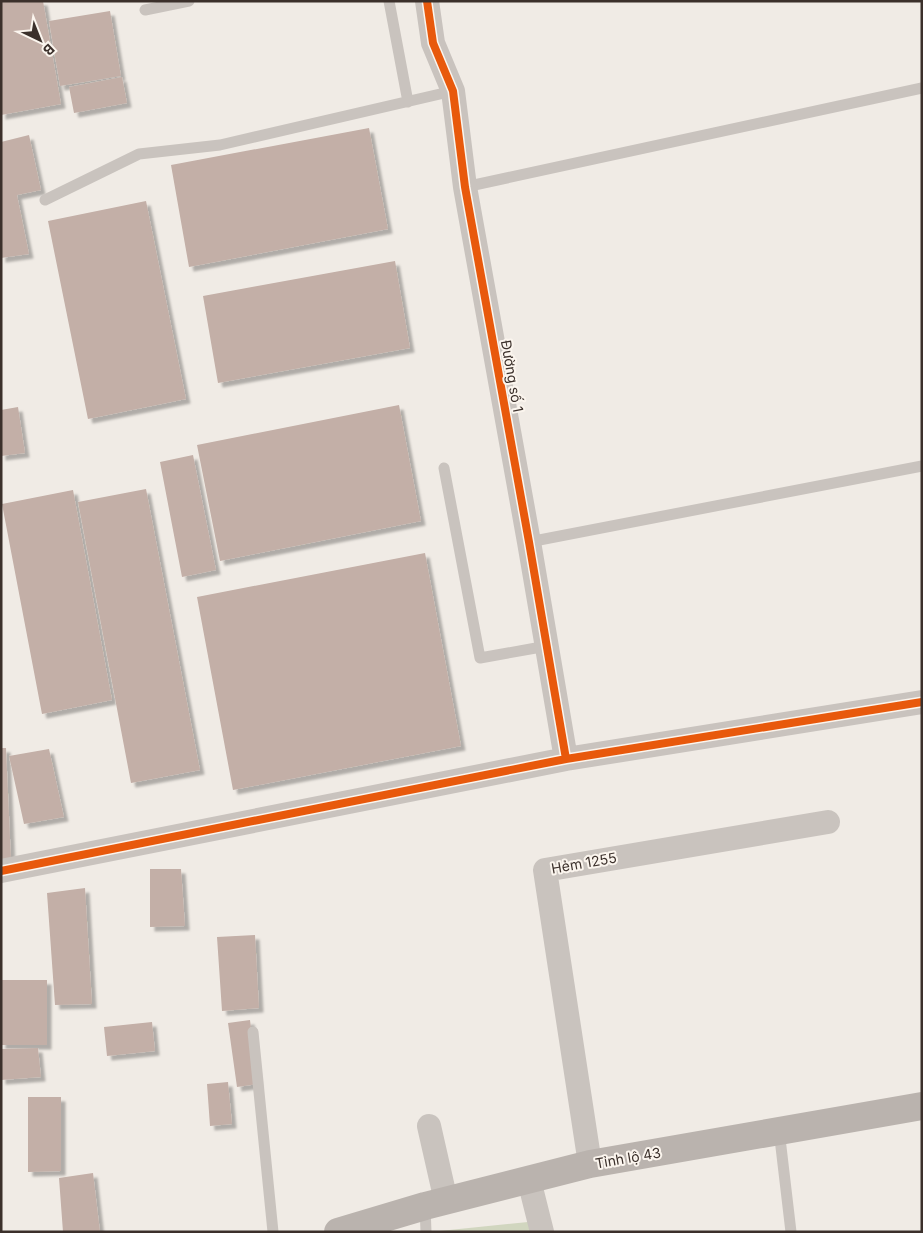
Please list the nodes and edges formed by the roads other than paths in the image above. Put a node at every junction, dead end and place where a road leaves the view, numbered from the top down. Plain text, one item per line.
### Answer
1 (189, 1) edge
2 (389, 1) edge
3 (427, 1) edge
4 (145, 10) dead end
5 (922, 88) edge
6 (453, 91) junction
7 (408, 102) junction
8 (465, 187) junction
9 (45, 200) dead end
10 (922, 466) edge
11 (444, 468) dead end
12 (529, 542) junction
13 (548, 646) junction
14 (922, 702) edge
15 (566, 759) junction
16 (828, 822) dead end
17 (1, 871) edge
18 (253, 1032) dead end
19 (922, 1106) edge
20 (429, 1126) dead end
21 (779, 1130) junction
22 (590, 1164) junction
23 (529, 1180) junction
24 (432, 1213) edge
25 (273, 1232) edge
26 (338, 1232) edge
27 (542, 1232) edge
28 (791, 1232) edge

1 - 4 lane
2 - 7 lane
3 - 6 street, Đường số 1
5 - 8 lane
6 - 7 lane
6 - 8 street, Đường số 1
7 - 9 lane
8 - 12 street, Đường số 1
10 - 12 lane
11 - 13 lane
12 - 13 street, Đường số 1
13 - 15 street, Đường số 1
14 - 15 street
15 - 17 street
16 - 22 street, Hẻm 1255
18 - 25 lane
19 - 21 main road, Tỉnh lộ 43
20 - 24 street
21 - 22 main road, Tỉnh lộ 43
21 - 28 lane
22 - 23 main road, Tỉnh lộ 43
23 - 24 main road, Tỉnh lộ 43
23 - 27 street
24 - 26 main road, Tỉnh lộ 43

